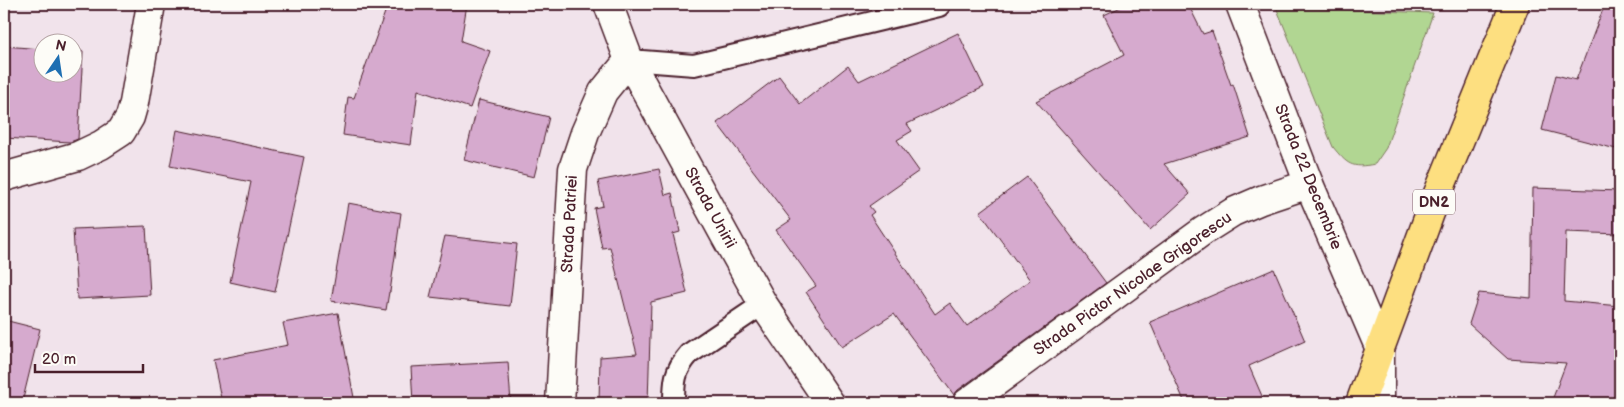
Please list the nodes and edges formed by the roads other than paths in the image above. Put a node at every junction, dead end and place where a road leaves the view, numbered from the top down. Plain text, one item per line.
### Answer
1 (151, 4) edge
2 (608, 4) edge
3 (1240, 4) edge
4 (1515, 4) edge
5 (939, 6) dead end
6 (629, 60) junction
7 (4, 177) edge
8 (1309, 184) junction
9 (763, 304) junction
10 (1380, 349) junction
11 (560, 403) edge
12 (674, 403) edge
13 (830, 403) edge
14 (967, 403) edge
15 (1360, 403) edge
16 (1380, 403) edge

1 - 7 street
2 - 6 street, Strada Unirii
3 - 8 street, Strada 22 Decembrie
4 - 10 main road, DN2
5 - 6 lane
6 - 9 street, Strada Unirii
6 - 11 street, Strada Patriei
8 - 10 street, Strada 22 Decembrie
8 - 14 street, Strada Pictor Nicolae Grigorescu
9 - 12 lane
9 - 13 street, Strada Unirii
10 - 15 main road, DN2
10 - 16 street

